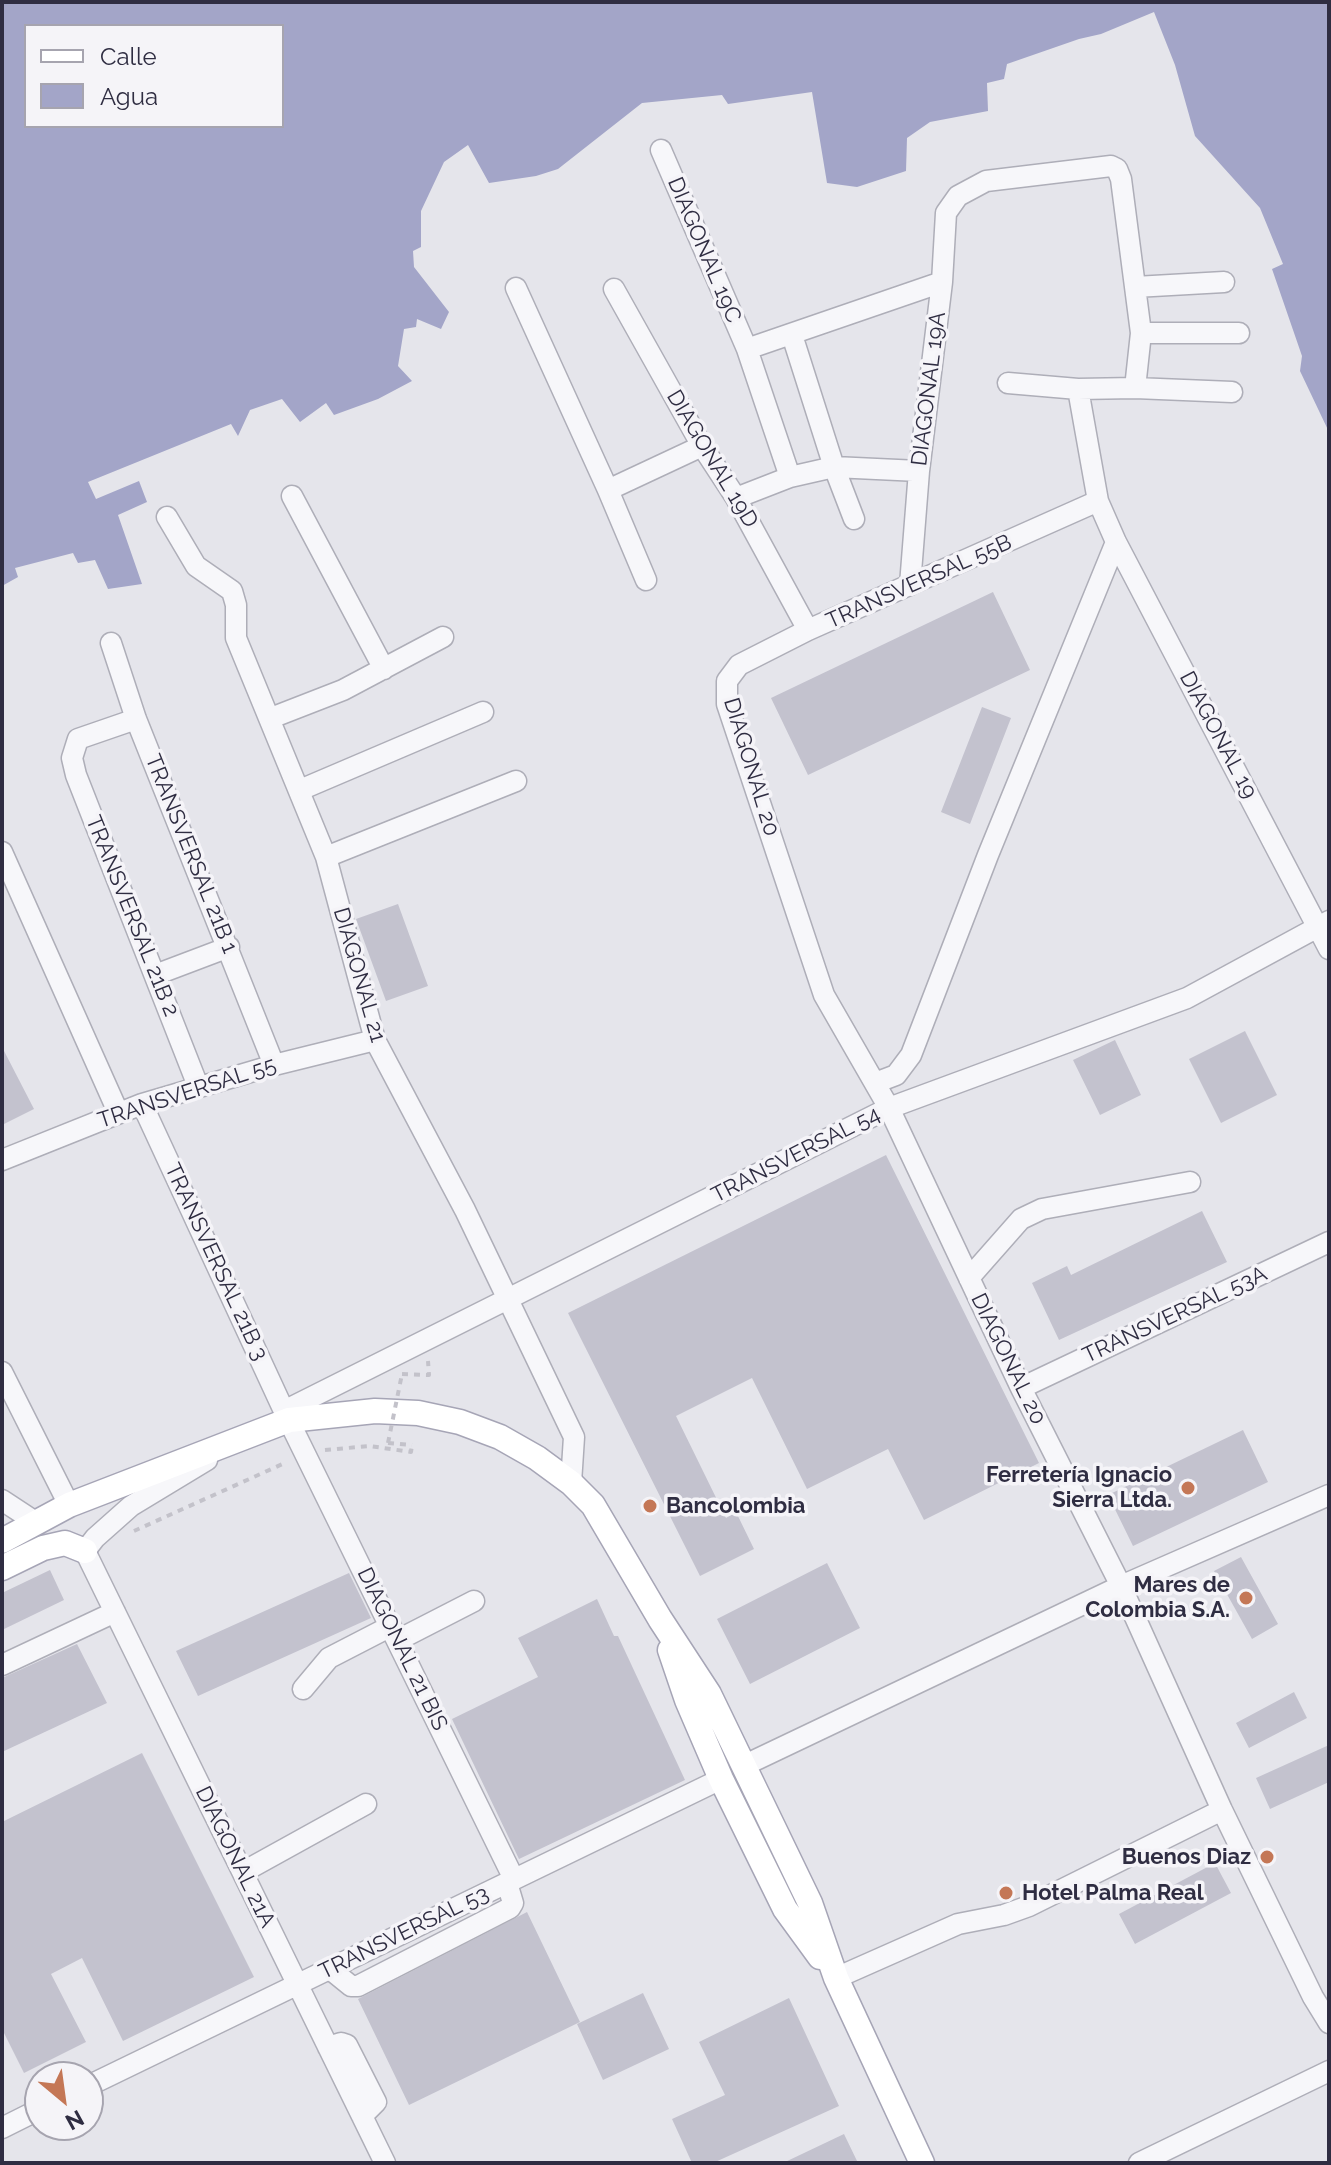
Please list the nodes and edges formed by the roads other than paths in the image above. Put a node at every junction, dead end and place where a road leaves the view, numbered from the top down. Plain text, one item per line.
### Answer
1 (661, 150) dead end
2 (942, 282) junction
3 (1224, 282) dead end
4 (1135, 287) junction
5 (516, 288) dead end
6 (614, 289) dead end
7 (1141, 333) junction
8 (1239, 333) dead end
9 (792, 335) junction
10 (747, 349) junction
11 (1008, 383) dead end
12 (1135, 388) junction
13 (1078, 389) junction
14 (1232, 392) dead end
15 (702, 446) junction
16 (834, 467) junction
17 (919, 471) junction
18 (790, 477) junction
19 (608, 490) junction
20 (292, 496) dead end
21 (736, 498) junction
22 (1098, 501) junction
23 (167, 517) dead end
24 (854, 519) dead end
25 (1116, 542) junction
26 (646, 580) dead end
27 (910, 585) junction
28 (808, 630) junction
29 (443, 637) dead end
30 (111, 643) dead end
31 (384, 669) junction
32 (727, 681) joint
33 (483, 712) dead end
34 (271, 718) junction
35 (136, 719) junction
36 (516, 781) dead end
37 (300, 790) junction
38 (3, 855) edge
39 (326, 857) junction
40 (1324, 924) edge
41 (229, 947) junction
42 (1329, 949) edge
43 (155, 975) junction
44 (375, 1040) junction
45 (274, 1065) junction
46 (875, 1083) junction
47 (198, 1086) junction
48 (142, 1104) junction
49 (889, 1108) junction
50 (118, 1112) junction
51 (2, 1160) edge
52 (1190, 1182) dead end
53 (1329, 1242) edge
54 (969, 1278) junction
55 (507, 1300) junction
56 (2, 1372) edge
57 (1021, 1388) junction
58 (287, 1415) junction
59 (247, 1436) junction
60 (571, 1483) junction
61 (1329, 1495) edge
62 (2, 1500) edge
63 (69, 1505) junction
64 (37, 1523) junction
65 (2, 1541) edge
66 (85, 1551) junction
67 (2, 1568) edge
68 (1121, 1586) junction
69 (474, 1601) dead end
70 (115, 1612) junction
71 (660, 1619) junction
72 (394, 1633) junction
73 (2, 1665) edge
74 (303, 1689) dead end
75 (743, 1766) junction
76 (721, 1779) junction
77 (366, 1804) dead end
78 (1222, 1810) junction
79 (243, 1872) junction
80 (510, 1881) junction
81 (330, 1969) junction
82 (836, 1978) junction
83 (298, 1984) junction
84 (1329, 2023) edge
85 (1329, 2071) edge
86 (104, 2078) edge
87 (24, 2117) edge
88 (2, 2128) edge
89 (385, 2163) edge
90 (922, 2163) edge
91 (1139, 2163) edge

1 - 10 street, DIAGONAL 19C
2 - 4 street, DIAGONAL 19A
2 - 9 street
2 - 17 street, DIAGONAL 19A
3 - 4 street
4 - 7 street
5 - 19 street
6 - 15 street, DIAGONAL 19D
7 - 8 street
7 - 12 street
9 - 10 street
9 - 16 street
10 - 18 street, DIAGONAL 19C
11 - 13 street
12 - 13 street
12 - 14 street
13 - 22 street
15 - 19 street
15 - 21 street, DIAGONAL 19D
16 - 17 street
16 - 18 street
16 - 24 street
17 - 27 street, DIAGONAL 19A
18 - 21 street
19 - 26 street
20 - 31 street
21 - 28 street, DIAGONAL 19D
22 - 25 street, DIAGONAL 19
22 - 27 street, TRANSVERSAL 55B
23 - 34 street, DIAGONAL 21
25 - 40 street, DIAGONAL 19
25 - 46 street
27 - 28 street, TRANSVERSAL 55B
28 - 32 street, TRANSVERSAL 55B
29 - 31 street
30 - 35 street, TRANSVERSAL 21B 1
31 - 34 street
32 - 46 street, DIAGONAL 20
33 - 37 street
34 - 37 street, DIAGONAL 21
35 - 41 street, TRANSVERSAL 21B 1
35 - 43 street, TRANSVERSAL 21B 2
36 - 39 street
37 - 39 street, DIAGONAL 21
38 - 50 street
39 - 44 street, DIAGONAL 21
40 - 42 street, DIAGONAL 19
40 - 49 street, TRANSVERSAL 54
41 - 43 street
41 - 45 street, TRANSVERSAL 21B 1
43 - 47 street, TRANSVERSAL 21B 2
44 - 45 street, TRANSVERSAL 55
44 - 55 street, DIAGONAL 21
45 - 47 street, TRANSVERSAL 55
46 - 49 street, DIAGONAL 20
47 - 48 street, TRANSVERSAL 55
48 - 50 street, TRANSVERSAL 55
48 - 58 street, TRANSVERSAL 21B 3
49 - 54 street, DIAGONAL 20
49 - 55 street, TRANSVERSAL 54
50 - 51 street, TRANSVERSAL 55
52 - 54 street
53 - 57 street, TRANSVERSAL 53A
54 - 57 street, DIAGONAL 20
55 - 58 street, TRANSVERSAL 54
55 - 60 street, DIAGONAL 21
56 - 63 street
57 - 68 street, DIAGONAL 20
58 - 59 main road
58 - 60 main road
58 - 72 street, DIAGONAL 21 BIS
59 - 63 main road
59 - 66 street
60 - 71 main road
61 - 68 street
62 - 64 street
63 - 64 main road
64 - 65 main road
66 - 67 main road
66 - 70 street, DIAGONAL 21A
68 - 75 street
68 - 78 street, DIAGONAL 20
69 - 72 street
70 - 73 street
70 - 79 street, DIAGONAL 21A
71 - 75 main road
71 - 76 main road
72 - 74 street
72 - 80 street, DIAGONAL 21 BIS
75 - 82 main road
76 - 80 street, TRANSVERSAL 53
76 - 82 main road
77 - 79 street
78 - 82 street
78 - 84 street, DIAGONAL 20
79 - 83 street, DIAGONAL 21A
80 - 81 street, TRANSVERSAL 53
80 - 81 street
81 - 83 street, TRANSVERSAL 53
82 - 90 main road
83 - 86 street, TRANSVERSAL 53
83 - 89 street, DIAGONAL 21A
85 - 91 street
87 - 88 street

